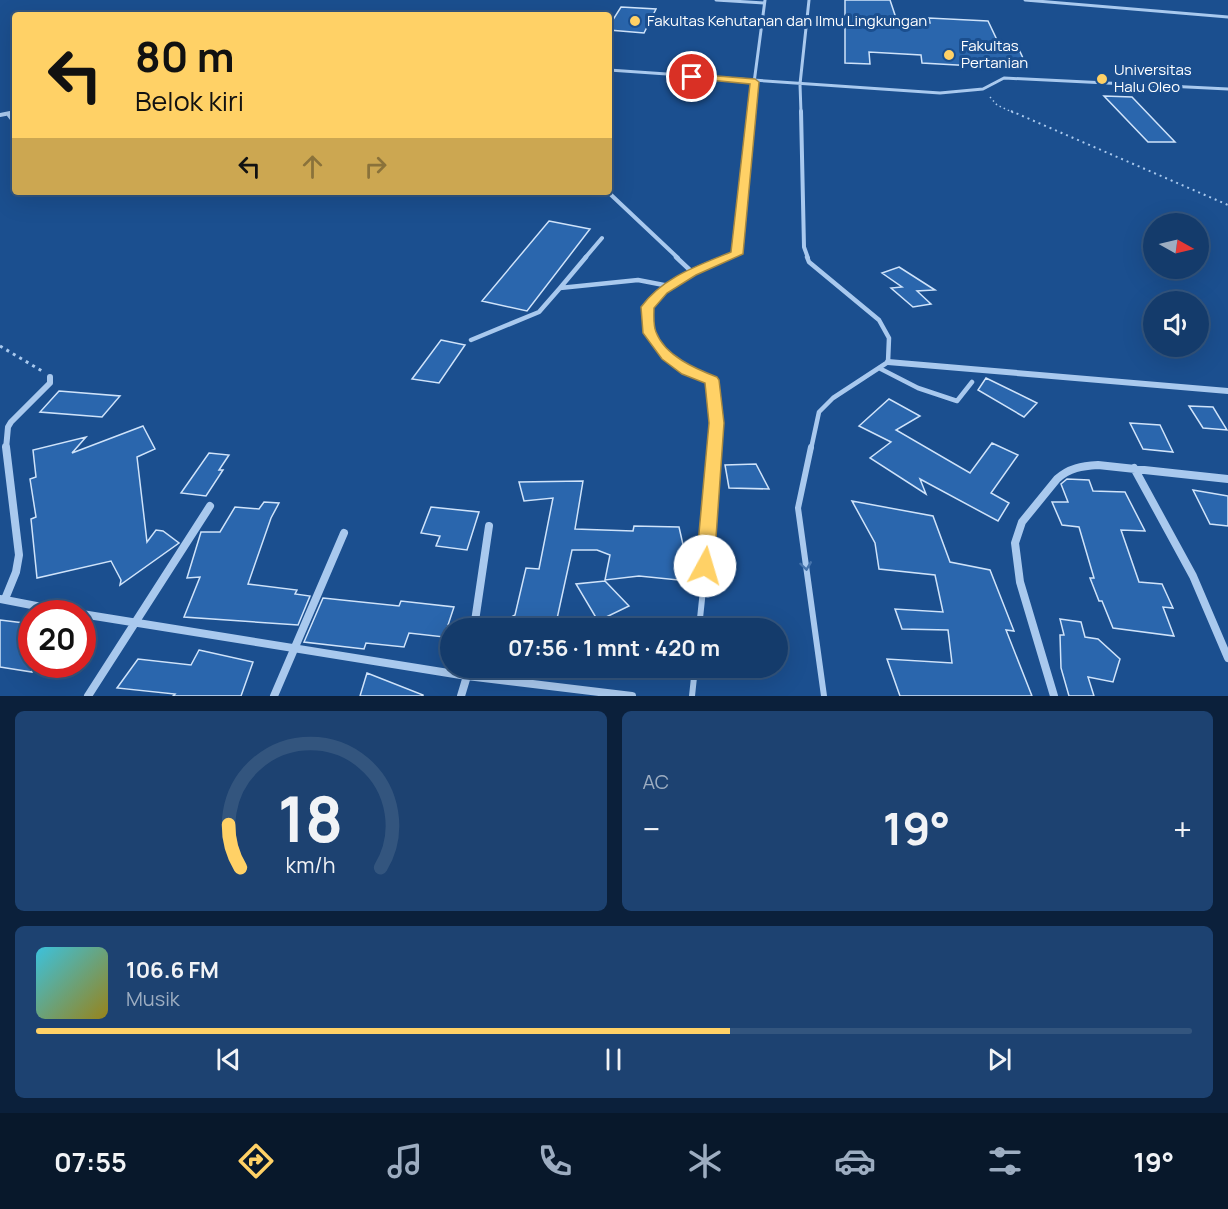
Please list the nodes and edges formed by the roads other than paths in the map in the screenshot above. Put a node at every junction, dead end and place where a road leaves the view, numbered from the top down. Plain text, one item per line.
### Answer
1 (716, 0) edge
2 (809, 0) edge
3 (1025, 0) edge
4 (765, 1) edge
5 (1228, 17) edge
6 (612, 70) edge
7 (755, 82) junction
8 (800, 84) junction
9 (1228, 89) edge
10 (12, 113) edge
11 (8, 114) junction
12 (0, 115) edge
13 (12, 119) edge
14 (611, 195) edge
15 (602, 238) dead end
16 (692, 272) junction
17 (669, 286) junction
18 (560, 288) junction
19 (471, 340) dead end
20 (888, 362) junction
21 (879, 368) junction
22 (50, 377) road end
23 (972, 382) dead end
24 (1228, 391) edge
25 (1134, 468) junction
26 (1228, 478) edge
27 (210, 506) dead end
28 (489, 526) dead end
29 (344, 533) dead end
30 (3, 599) edge
31 (18, 602) edge
32 (96, 616) edge
33 (475, 618) edge
34 (700, 618) edge
35 (133, 623) junction
36 (295, 649) junction
37 (1228, 658) edge
38 (440, 668) edge
39 (466, 678) edge
40 (508, 678) edge
41 (694, 678) edge
42 (88, 696) edge
43 (274, 696) edge
44 (461, 696) edge
45 (632, 696) edge
46 (692, 696) edge
47 (824, 696) edge
48 (1054, 696) edge

1 - 4 lane
2 - 8 lane
3 - 5 lane
4 - 7 lane
6 - 7 lane
7 - 8 lane
7 - 16 lane
8 - 9 lane
8 - 20 lane
10 - 11 lane
11 - 12 lane
11 - 13 lane
14 - 16 lane
15 - 18 lane
16 - 17 lane
17 - 18 lane
17 - 34 lane
18 - 19 lane
20 - 21 lane
20 - 24 street
21 - 23 lane
21 -> 47 lane
22 - 30 street
25 - 26 street
25 - 37 street
25 - 48 street
27 - 35 street
28 - 33 street
29 - 36 street
30 - 31 street
32 - 35 street
35 - 36 street
35 - 42 street
36 - 38 street
36 - 43 street
39 - 44 street
40 - 45 street
41 - 46 lane

